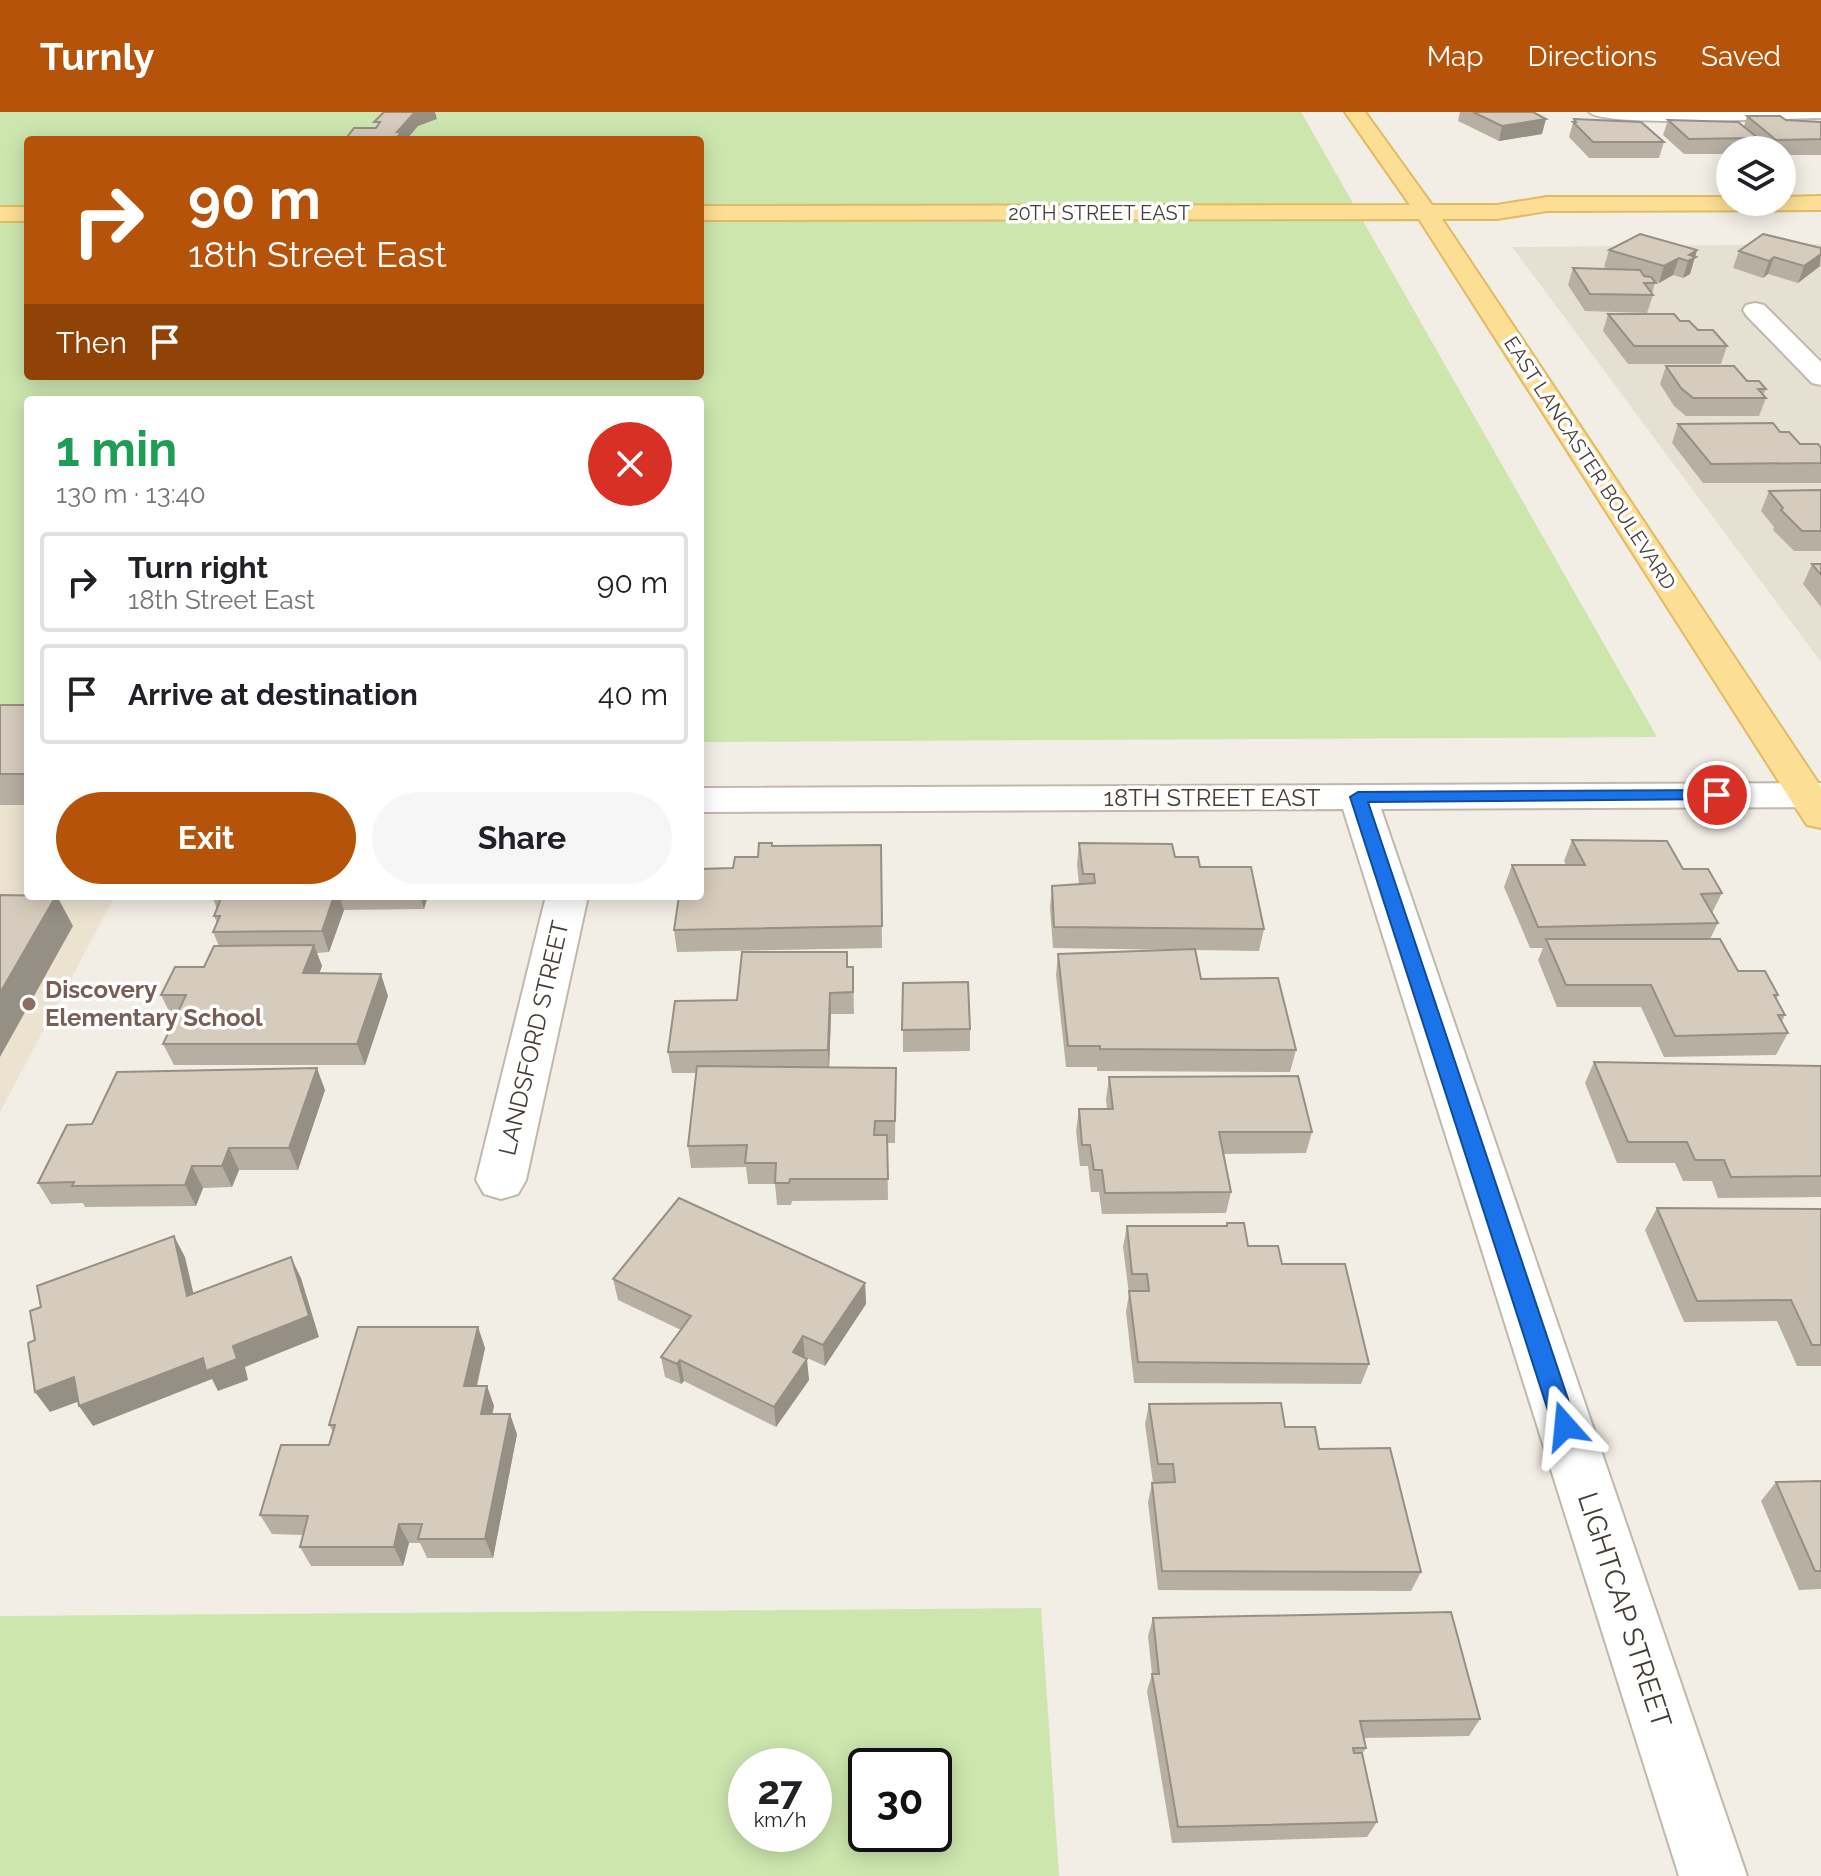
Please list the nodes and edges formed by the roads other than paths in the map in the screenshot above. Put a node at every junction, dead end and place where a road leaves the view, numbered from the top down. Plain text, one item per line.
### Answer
1 (1355, 112) edge
2 (1599, 112) edge
3 (1821, 112) edge
4 (1821, 203) edge
5 (1497, 212) junction
6 (704, 213) edge
7 (1426, 213) junction
8 (0, 214) edge
9 (24, 214) edge
10 (1821, 224) edge
11 (1755, 310) dead end
12 (1821, 377) edge
13 (1358, 797) junction
14 (704, 800) edge
15 (1816, 802) edge
16 (566, 900) edge
17 (501, 1180) dead end
18 (1713, 1876) edge

1 - 7 main road, EAST LANCASTER BOULEVARD
2 - 3 street
4 - 5 main road, 20TH STREET EAST
5 - 7 main road, 20TH STREET EAST
5 - 10 main road, 20TH STREET EAST
6 - 7 main road, 20TH STREET EAST
7 - 15 main road, EAST LANCASTER BOULEVARD
8 - 9 main road
11 - 12 street
13 - 14 street, 18TH STREET EAST
13 - 15 street, 18TH STREET EAST
13 - 18 street, LIGHTCAP STREET
16 - 17 street, LANDSFORD STREET

